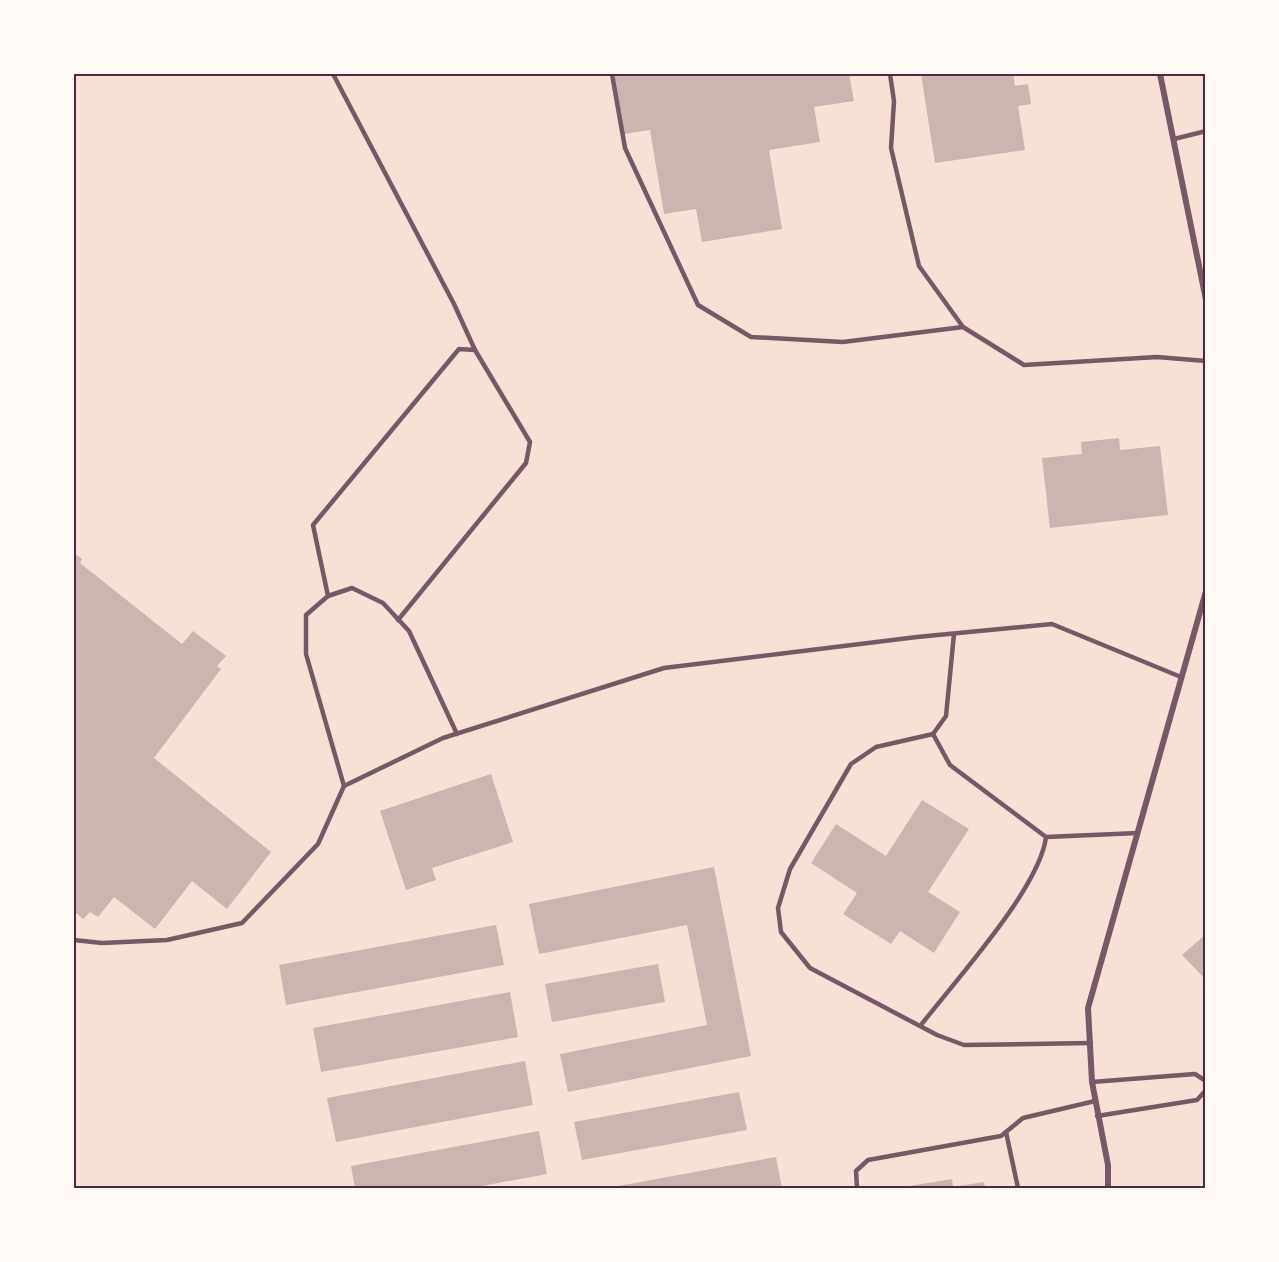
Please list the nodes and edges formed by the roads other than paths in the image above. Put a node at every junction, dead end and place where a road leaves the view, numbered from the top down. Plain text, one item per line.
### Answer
1 (333, 74) edge
2 (612, 74) edge
3 (890, 74) edge
4 (1160, 74) edge
5 (1206, 131) edge
6 (1174, 139) junction
7 (1206, 300) edge
8 (963, 327) junction
9 (476, 350) junction
10 (1206, 361) edge
11 (1206, 591) edge
12 (328, 596) junction
13 (398, 620) junction
14 (954, 634) junction
15 (1181, 677) junction
16 (457, 734) junction
17 (933, 734) junction
18 (344, 786) junction
19 (1138, 833) junction
20 (1046, 837) junction
21 (74, 940) edge
22 (1205, 989) edge
23 (1206, 997) edge
24 (921, 1025) junction
25 (1092, 1043) junction
26 (1206, 1081) edge
27 (1092, 1082) junction
28 (1206, 1090) edge
29 (1095, 1101) junction
30 (1097, 1116) junction
31 (1006, 1132) junction
32 (857, 1188) edge
33 (1018, 1188) edge
34 (1108, 1188) edge

1 - 9 lane
2 - 8 lane
3 - 8 lane
4 - 6 street
5 - 6 lane
6 - 7 street
8 - 10 lane
9 - 12 lane
9 - 13 lane
11 - 15 street
12 - 13 lane
12 - 18 lane
13 - 16 lane
14 - 15 lane
14 - 16 lane
14 - 17 lane
15 - 19 street
16 - 18 lane
17 - 20 lane
17 - 24 lane
18 - 21 lane
19 - 20 lane
19 - 25 street
20 - 24 lane
22 - 23 lane
24 - 25 lane
25 - 27 street
26 - 27 lane
27 - 29 street
28 - 30 lane
29 - 30 street
29 - 31 lane
30 - 34 street
31 - 32 lane
31 - 33 lane

